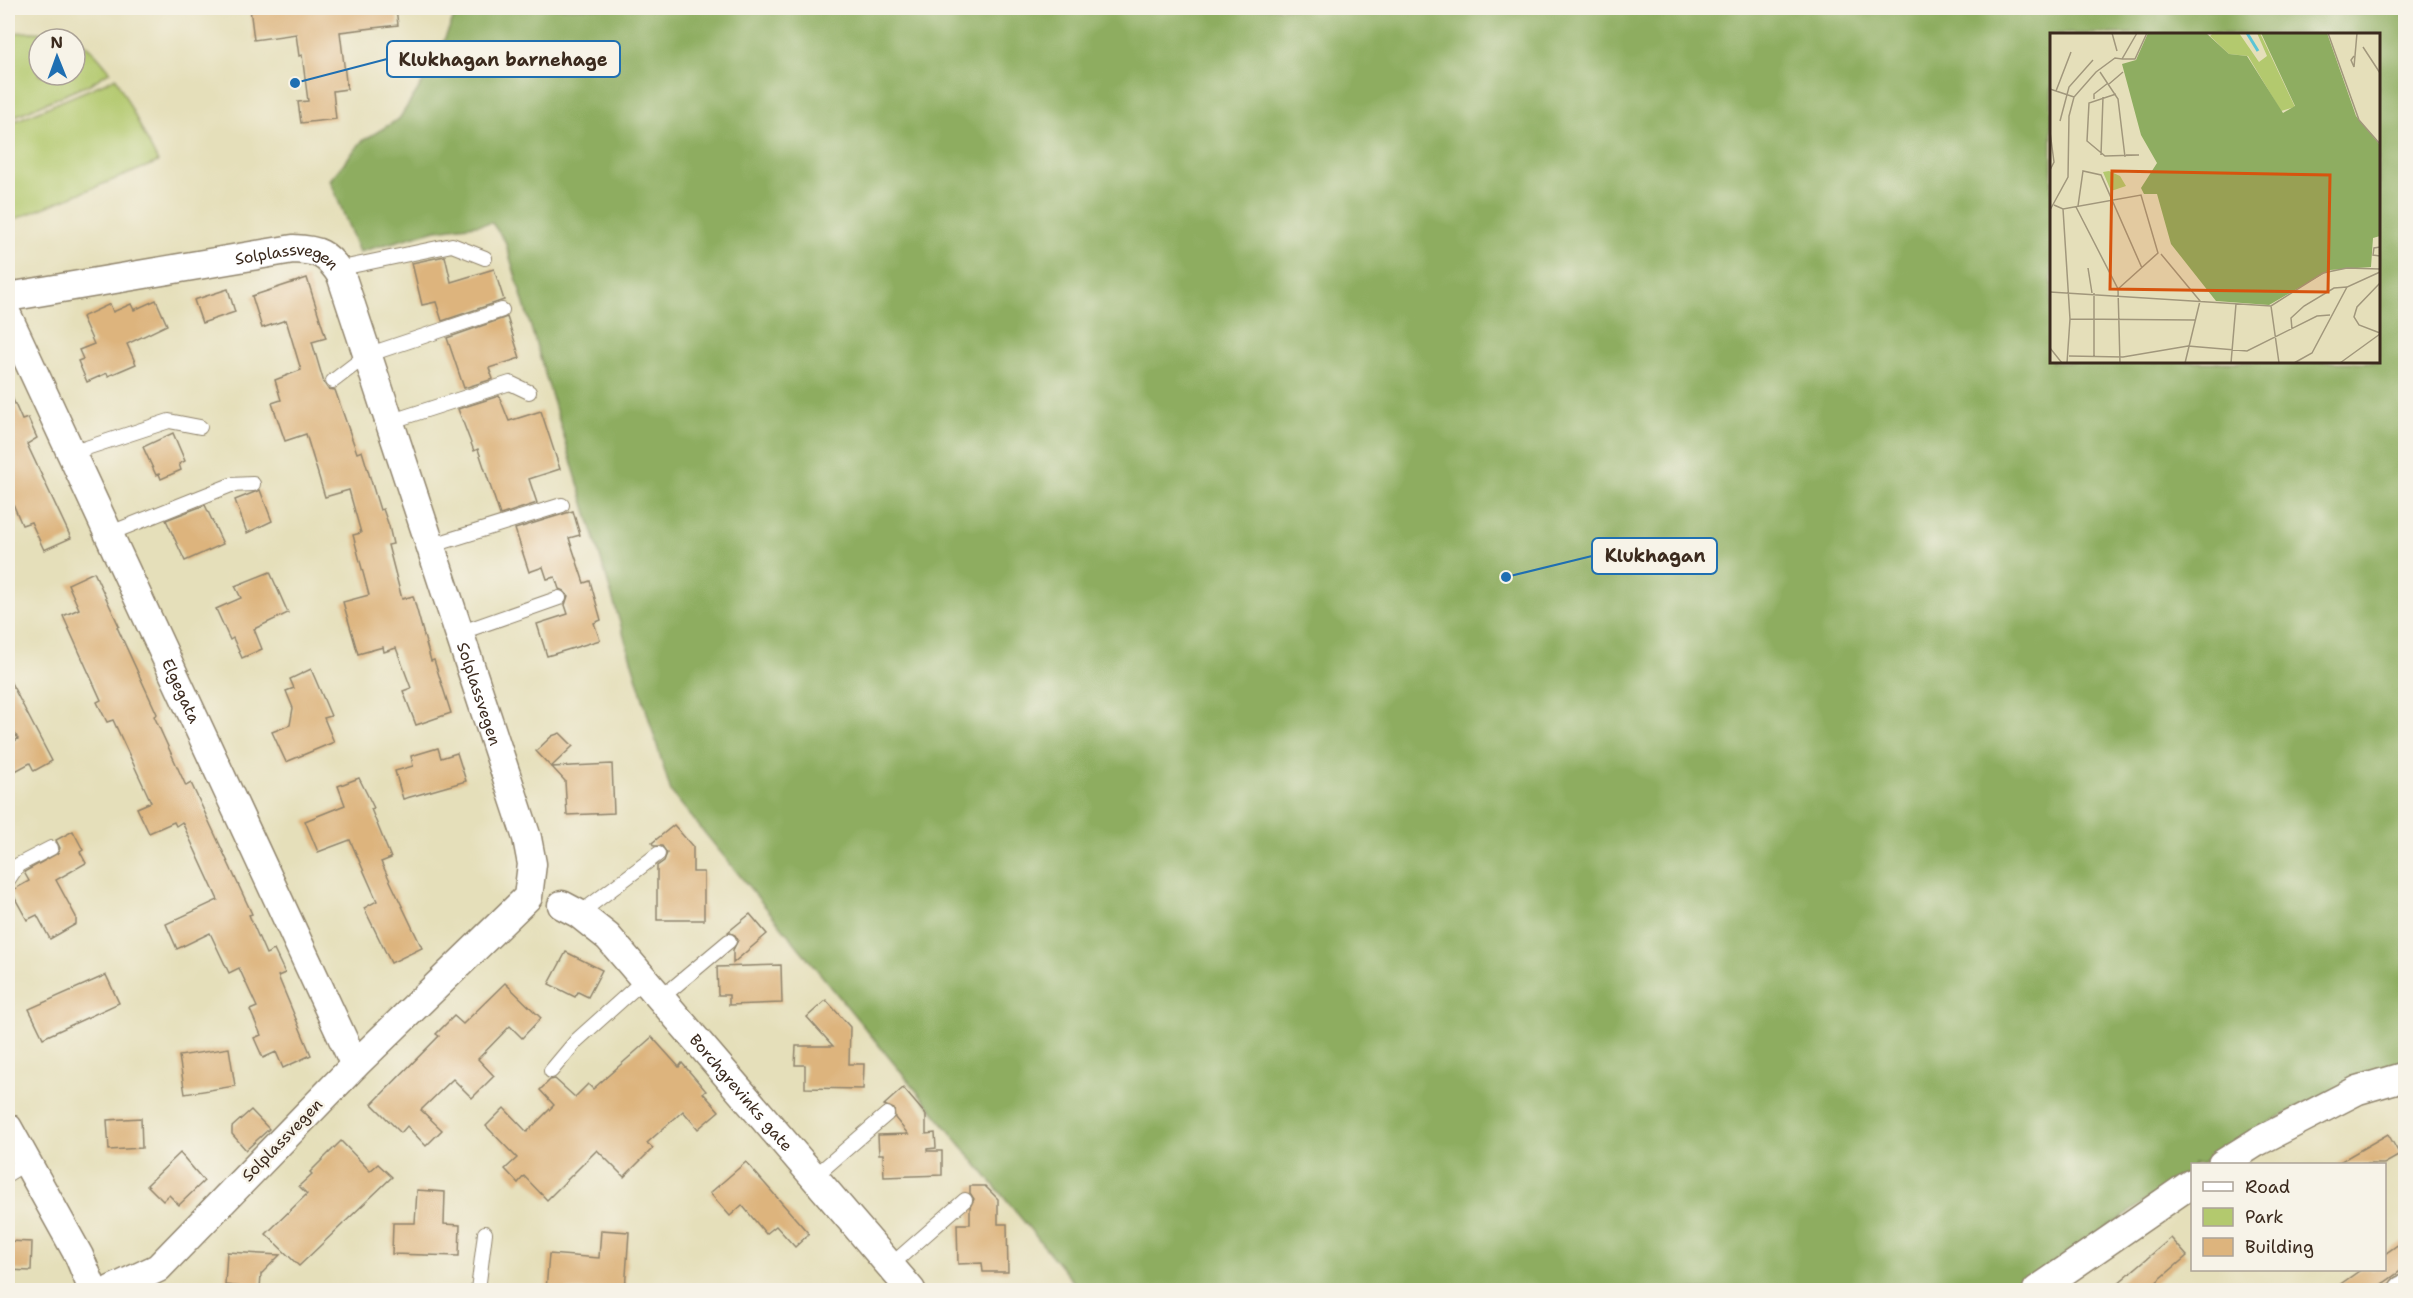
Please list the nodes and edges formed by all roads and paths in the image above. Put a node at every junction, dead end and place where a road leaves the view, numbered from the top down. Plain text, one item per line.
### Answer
1 (485, 258) dead end
2 (337, 269) junction
3 (8, 297) edge
4 (502, 310) dead end
5 (8, 317) edge
6 (367, 355) junction
7 (333, 381) dead end
8 (529, 392) dead end
9 (389, 422) junction
10 (200, 427) dead end
11 (70, 453) junction
12 (253, 484) dead end
13 (562, 505) dead end
14 (108, 534) junction
15 (430, 546) junction
16 (559, 598) dead end
17 (459, 633) junction
18 (51, 848) dead end
19 (658, 854) dead end
20 (8, 880) edge
21 (571, 909) joint
22 (729, 941) dead end
23 (653, 989) junction
24 (355, 1065) junction
25 (550, 1071) dead end
26 (2406, 1076) edge
27 (887, 1113) dead end
28 (8, 1128) edge
29 (2224, 1163) edge
30 (17, 1168) edge
31 (814, 1177) junction
32 (2191, 1184) edge
33 (965, 1200) dead end
34 (485, 1233) dead end
35 (890, 1266) junction
36 (93, 1290) edge
37 (111, 1290) edge
38 (478, 1290) edge
39 (911, 1290) edge
40 (2037, 1290) edge

1 - 2 lane
2 - 3 street, Solplassvegen
2 - 6 street, Solplassvegen
4 - 6 lane
5 - 11 street, Elgegata
6 - 7 lane
6 - 9 street, Solplassvegen
8 - 9 lane
9 - 15 street, Solplassvegen
10 - 11 lane
11 - 14 street, Elgegata
12 - 14 lane
13 - 15 lane
14 - 24 street, Elgegata
15 - 17 street, Solplassvegen
16 - 17 lane
17 - 24 street, Solplassvegen
18 - 20 lane
19 - 21 lane
21 - 23 street, Borchgrevinks gate
22 - 23 lane
23 - 25 lane
23 - 31 street, Borchgrevinks gate
24 - 37 street, Solplassvegen
26 - 29 street
27 - 31 lane
28 - 30 street
30 - 36 street
31 - 35 street, Borchgrevinks gate
32 - 40 street
33 - 35 lane
34 - 38 lane
35 - 39 street, Borchgrevinks gate

